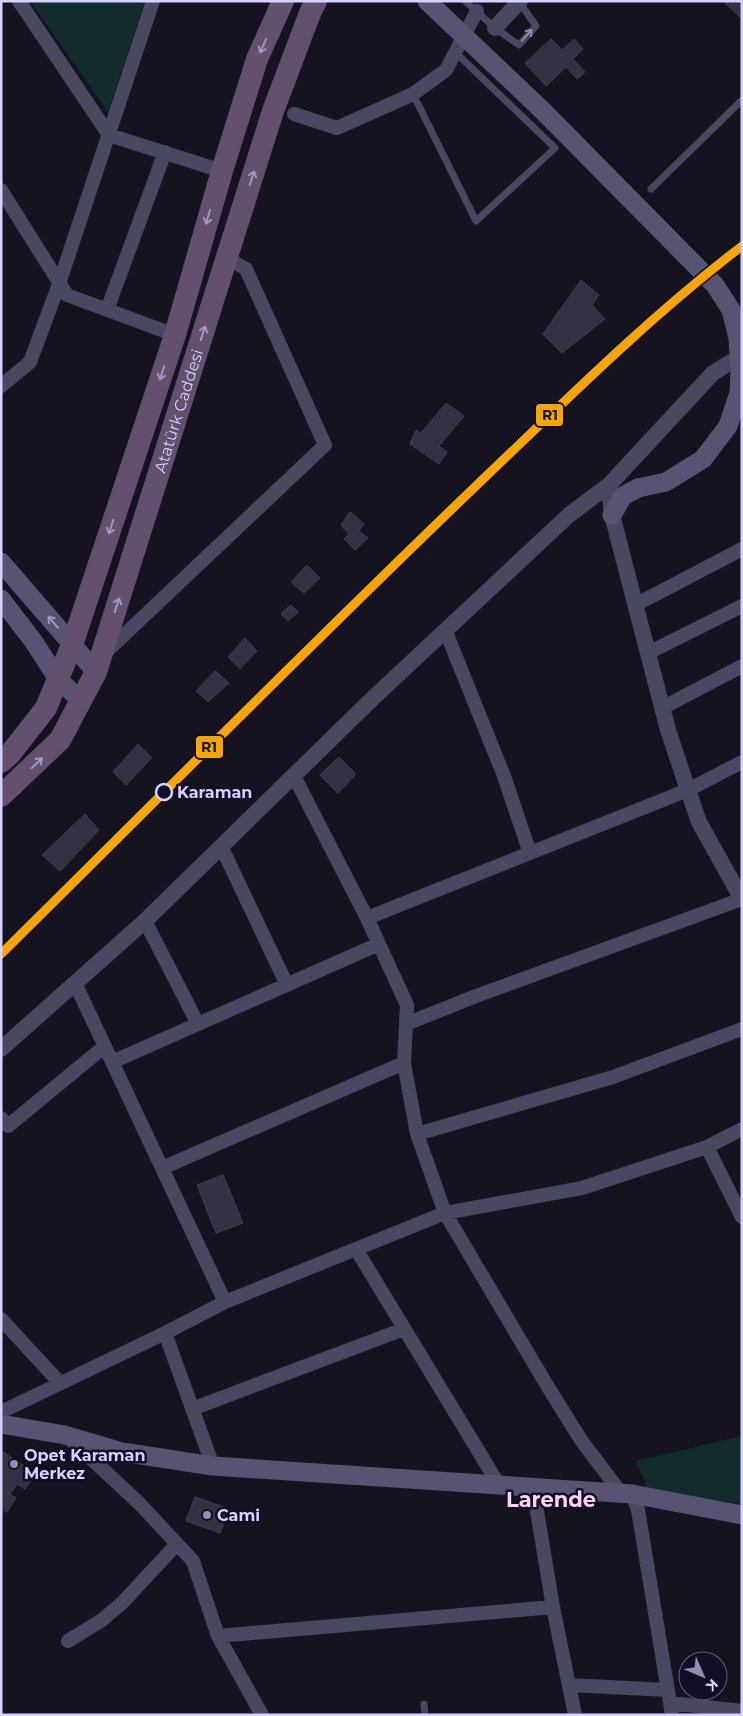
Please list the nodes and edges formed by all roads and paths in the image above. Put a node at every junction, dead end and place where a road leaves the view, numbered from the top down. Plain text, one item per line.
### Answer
1 (19, 1) edge
2 (153, 1) edge
3 (283, 1) edge
4 (316, 1) edge
5 (426, 1) edge
6 (433, 1) edge
7 (466, 1) edge
8 (520, 2) edge
9 (477, 11) junction
10 (449, 22) junction
11 (495, 28) junction
12 (459, 44) junction
13 (413, 94) junction
14 (742, 100) edge
15 (294, 114) dead end
16 (109, 134) junction
17 (165, 152) junction
18 (222, 171) junction
19 (651, 189) dead end
20 (1, 190) edge
21 (227, 258) junction
22 (59, 284) junction
23 (107, 310) junction
24 (174, 335) junction
25 (742, 355) edge
26 (3, 380) edge
27 (608, 485) junction
28 (612, 515) junction
29 (742, 549) edge
30 (1, 562) edge
31 (1, 599) edge
32 (635, 605) junction
33 (742, 606) edge
34 (446, 632) junction
35 (72, 644) junction
36 (648, 653) junction
37 (98, 665) junction
38 (742, 666) edge
39 (58, 678) junction
40 (81, 700) junction
41 (662, 708) junction
42 (1, 762) edge
43 (742, 762) edge
44 (294, 776) junction
45 (688, 790) junction
46 (1, 796) edge
47 (221, 846) junction
48 (530, 853) junction
49 (742, 899) edge
50 (367, 918) junction
51 (145, 921) junction
52 (379, 944) junction
53 (75, 983) junction
54 (287, 985) junction
55 (198, 1024) junction
56 (406, 1024) junction
57 (742, 1029) edge
58 (105, 1046) junction
59 (1, 1049) edge
60 (112, 1062) junction
61 (404, 1064) junction
62 (1, 1118) edge
63 (742, 1129) edge
64 (416, 1134) junction
65 (707, 1147) junction
66 (162, 1168) junction
67 (445, 1213) junction
68 (742, 1217) edge
69 (356, 1249) junction
70 (225, 1302) junction
71 (1, 1319) edge
72 (404, 1329) junction
73 (165, 1333) junction
74 (60, 1383) junction
75 (192, 1408) junction
76 (1, 1412) edge
77 (1, 1424) edge
78 (65, 1435) junction
79 (213, 1466) junction
80 (499, 1485) junction
81 (533, 1487) junction
82 (626, 1493) junction
83 (742, 1515) edge
84 (177, 1544) junction
85 (553, 1607) junction
86 (218, 1636) junction
87 (68, 1641) dead end
88 (569, 1685) junction
89 (670, 1703) edge
90 (424, 1704) dead end
91 (742, 1710) edge
92 (262, 1715) edge
93 (425, 1715) edge
94 (575, 1715) edge

1 - 16 street
2 - 16 street
3 -> 18 highway, Atatürk Caddesi
21 -> 4 highway, Atatürk Caddesi
5 - 10 main road
6 - 10 main road
7 - 9 lane
8 - 11 street
11 -> 8 lane
9 - 11 lane
9 - 12 street
10 - 12 main road
12 - 13 street
12 - 13 lane
12 - 28 main road, bridge
13 - 15 street
14 - 19 lane
16 - 17 street
16 - 22 street
17 - 18 street
17 - 23 street
18 -> 24 highway, Atatürk Caddesi
20 - 22 street
37 -> 21 highway, Atatürk Caddesi
21 - 37 street
22 - 23 street
22 - 26 street
23 - 24 street
24 -> 35 highway, Atatürk Caddesi
25 - 27 street
27 - 28 street
27 - 34 street
28 - 32 street
29 - 32 street
35 -> 30 main road
31 - 39 main road
32 - 36 street
33 - 36 street
34 - 44 street
34 - 48 street
35 - 37 main road
35 - 39 highway, Atatürk Caddesi
36 - 41 street
37 - 40 highway, Atatürk Caddesi
38 - 41 street
39 - 40 main road
39 - 42 highway, Atatürk Caddesi
46 -> 40 highway, Atatürk Caddesi
41 - 45 street
43 - 45 street
44 - 47 street
44 - 50 street
45 - 48 street
45 - 49 street
47 - 51 street
47 - 54 street
48 - 50 street
49 - 56 street
50 - 52 street
51 - 53 street
51 - 55 street
52 - 54 street
52 - 56 street
53 - 58 street
53 - 59 street
54 - 55 street
55 - 60 street
56 - 61 street
57 - 64 street
58 - 60 street
58 - 62 street
60 - 66 street
61 - 64 street
61 - 66 street
63 - 65 street
64 - 67 street
65 - 67 street
65 - 68 street
66 - 70 street
67 - 69 street
67 - 82 street
69 - 70 street
69 - 72 street
70 - 73 street
71 - 74 street
72 - 75 street
72 - 80 street
73 - 74 street
73 - 75 street
74 - 76 street
75 - 79 street
77 - 78 main road
78 - 79 main road
78 - 84 street
79 - 80 main road
80 - 81 main road
81 - 82 main road
81 - 85 street
82 - 83 main road
82 - 89 street
84 - 86 street
84 - 87 street
85 - 86 street
85 - 88 street
86 - 92 street
88 - 89 street
88 - 94 street
89 - 91 street
90 - 93 lane

